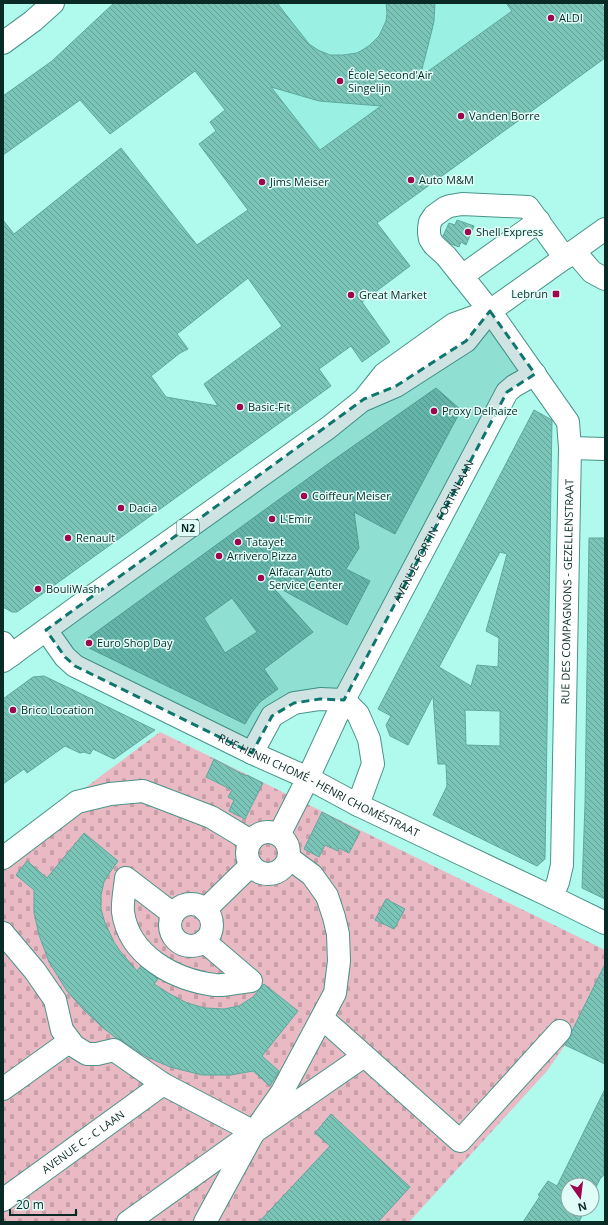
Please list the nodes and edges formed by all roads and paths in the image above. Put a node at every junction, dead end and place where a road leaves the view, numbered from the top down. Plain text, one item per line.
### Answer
1 (53, 3) edge
2 (3, 44) edge
3 (539, 221) junction
4 (605, 229) edge
5 (570, 254) junction
6 (462, 276) junction
7 (605, 279) edge
8 (490, 311) junction
9 (535, 374) junction
10 (570, 448) junction
11 (605, 449) edge
12 (46, 630) junction
13 (6, 653) edge
14 (344, 700) junction
15 (252, 753) junction
16 (308, 778) junction
17 (358, 805) junction
18 (279, 835) junction
19 (251, 841) junction
20 (3, 858) edge
21 (289, 858) junction
22 (251, 865) junction
23 (552, 896) junction
24 (205, 910) junction
25 (173, 914) junction
26 (605, 923) edge
27 (3, 933) edge
28 (204, 941) junction
29 (322, 1018) junction
30 (560, 1031) dead end
31 (70, 1041) junction
32 (364, 1056) junction
33 (163, 1084) junction
34 (3, 1089) edge
35 (254, 1132) junction
36 (3, 1200) edge
37 (128, 1222) edge
38 (205, 1222) edge

1 - 2 street
3 - 5 street, RUE DES COMPAGNONS - GEZELLENSTRAAT
3 - 6 street
3 - 6 street, RUE DES COMPAGNONS - GEZELLENSTRAAT
4 - 5 street, N2
5 - 7 street, RUE DES COMPAGNONS - GEZELLENSTRAAT
5 - 8 street, N2
6 - 8 street, RUE DES COMPAGNONS - GEZELLENSTRAAT
8 - 9 street, RUE DES COMPAGNONS - GEZELLENSTRAAT
8 - 12 street, N2
9 - 10 street, RUE DES COMPAGNONS - GEZELLENSTRAAT
9 - 14 street, AVENUE FORTIN - FORTINLAAN
10 - 11 street
10 - 23 street, RUE DES COMPAGNONS - GEZELLENSTRAAT
12 - 13 street, N2
12 - 15 street, RUE HENRI CHOMÉ - HENRI CHOMÉSTRAAT
14 - 15 street
14 - 16 street, AVENUE FORTIN - FORTINLAAN
14 - 17 street
15 - 16 street, RUE HENRI CHOMÉ - HENRI CHOMÉSTRAAT
16 - 17 street, RUE HENRI CHOMÉ - HENRI CHOMÉSTRAAT
16 - 18 street, AVENUE FORTIN - FORTINLAAN
17 - 23 street, RUE HENRI CHOMÉ - HENRI CHOMÉSTRAAT
18 - 19 street
18 - 21 street
19 - 20 street
19 - 22 street
21 - 22 street
21 - 29 street
22 - 24 street
23 - 26 street, RUE HENRI CHOMÉ - HENRI CHOMÉSTRAAT
24 - 25 street
24 - 28 street
25 - 28 street
25 - 28 street
27 - 31 street
29 - 32 street
29 - 35 street
30 - 32 street
31 - 33 street
31 - 34 street
32 - 35 street
33 - 35 street
33 - 36 street, AVENUE C - C LAAN
35 - 37 street
35 - 38 street

